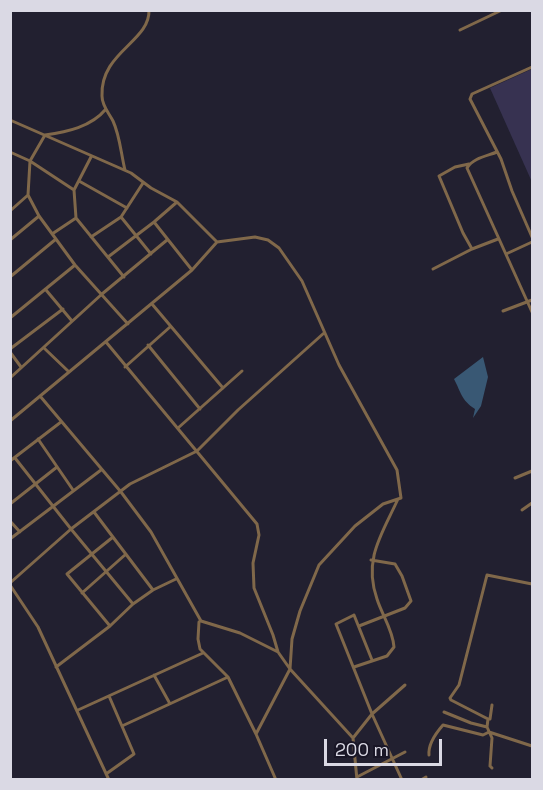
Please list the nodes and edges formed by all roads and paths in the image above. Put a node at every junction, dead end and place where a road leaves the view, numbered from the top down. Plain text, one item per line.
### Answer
1 (149, 10) edge
2 (502, 10) edge
3 (460, 30) dead end
4 (532, 67) edge
5 (106, 109) junction
6 (10, 120) edge
7 (45, 135) junction
8 (10, 152) edge
9 (497, 152) junction
10 (91, 157) junction
11 (30, 161) junction
12 (469, 164) junction
13 (125, 170) junction
14 (79, 181) junction
15 (143, 183) junction
16 (74, 190) junction
17 (28, 195) junction
18 (177, 202) junction
19 (128, 208) junction
20 (10, 211) edge
21 (39, 216) junction
22 (121, 217) junction
23 (76, 218) junction
24 (154, 222) junction
25 (52, 234) junction
26 (137, 236) junction
27 (91, 237) junction
28 (532, 237) edge
29 (56, 239) junction
30 (498, 239) junction
31 (10, 240) edge
32 (167, 240) junction
33 (217, 242) junction
34 (532, 242) edge
35 (472, 249) junction
36 (151, 254) junction
37 (506, 254) junction
38 (108, 257) junction
39 (75, 265) junction
40 (433, 269) dead end
41 (192, 270) junction
42 (124, 277) junction
43 (10, 278) edge
44 (46, 290) junction
45 (102, 294) junction
46 (532, 300) edge
47 (528, 302) junction
48 (152, 304) junction
49 (63, 309) junction
50 (502, 312) dead end
51 (532, 312) edge
52 (10, 318) edge
53 (72, 321) junction
54 (128, 324) junction
55 (170, 327) junction
56 (324, 333) junction
57 (106, 342) junction
58 (148, 345) junction
59 (43, 347) junction
60 (10, 351) edge
61 (21, 367) junction
62 (125, 367) junction
63 (242, 370) dead end
64 (69, 371) junction
65 (10, 378) edge
66 (223, 388) junction
67 (40, 396) junction
68 (201, 409) junction
69 (10, 420) edge
70 (62, 422) junction
71 (178, 428) junction
72 (38, 439) junction
73 (197, 452) junction
74 (15, 458) junction
75 (10, 461) edge
76 (57, 466) junction
77 (101, 470) junction
78 (532, 471) edge
79 (515, 478) dead end
80 (34, 484) junction
81 (73, 490) junction
82 (120, 492) junction
83 (398, 499) junction
84 (532, 503) edge
85 (10, 504) edge
86 (52, 506) junction
87 (522, 510) dead end
88 (94, 512) junction
89 (10, 521) edge
90 (71, 529) junction
91 (20, 532) junction
92 (113, 537) junction
93 (10, 539) edge
94 (91, 554) junction
95 (126, 555) junction
96 (371, 560) junction
97 (107, 572) junction
98 (176, 579) junction
99 (10, 584) edge
100 (532, 584) edge
101 (153, 590) junction
102 (82, 593) junction
103 (133, 604) junction
104 (384, 614) junction
105 (200, 620) junction
106 (110, 626) junction
107 (358, 626) junction
108 (278, 652) junction
109 (202, 653) junction
110 (372, 660) junction
111 (56, 667) junction
112 (354, 667) junction
113 (290, 669) junction
114 (154, 675) junction
115 (228, 677) junction
116 (405, 686) dead end
117 (110, 696) junction
118 (170, 703) junction
119 (492, 705) dead end
120 (78, 710) junction
121 (444, 712) dead end
122 (372, 714) junction
123 (488, 719) junction
124 (122, 726) junction
125 (487, 728) junction
126 (489, 732) junction
127 (256, 734) junction
128 (353, 738) junction
129 (532, 746) edge
130 (405, 752) dead end
131 (429, 755) dead end
132 (392, 758) junction
133 (492, 768) dead end
134 (106, 774) junction
135 (426, 777) dead end
136 (357, 778) edge
137 (109, 780) edge
138 (276, 780) edge
139 (402, 780) edge
140 (421, 780) edge

1 - 5 street
2 - 3 street
4 - 9 street
5 - 7 street
5 - 13 street
6 - 7 street
7 - 10 street
7 - 11 street
8 - 11 street
9 - 12 street
9 - 28 street
10 - 13 street
10 - 14 street
11 - 16 street
11 - 17 street
12 - 30 street
12 - 35 street
13 - 15 street
14 - 16 street
14 - 19 street
15 - 18 street
15 - 19 street
16 - 23 street
17 - 20 street
17 - 21 street
18 - 24 street
18 - 33 street
19 - 22 street
21 - 25 street
21 - 31 street
22 - 26 street
22 - 27 street
23 - 25 street
23 - 27 street
24 - 26 street
24 - 32 street
25 - 29 street
26 - 36 street
26 - 38 street
27 - 38 street
29 - 39 street
29 - 43 street
30 - 35 street
30 - 37 street
32 - 36 street
32 - 41 street
33 - 41 street
33 - 56 street
34 - 37 street
35 - 40 street
36 - 42 street
37 - 47 street
38 - 42 street
39 - 44 street
39 - 45 street
41 - 48 street
42 - 45 street
44 - 49 street
44 - 52 street
45 - 53 street
45 - 54 street
46 - 47 street
47 - 50 street
47 - 51 street
48 - 54 street
48 - 55 street
49 - 53 street
49 - 60 street
53 - 59 street
54 - 57 street
55 - 58 street
55 - 66 street
56 - 73 street
56 - 83 street
57 - 62 street
57 - 64 street
58 - 62 street
58 - 68 street
59 - 61 street
59 - 64 street
60 - 61 street
61 - 65 street
62 - 71 street
63 - 66 street
64 - 67 street
66 - 68 street
67 - 69 street
67 - 70 street
68 - 71 street
70 - 72 street
70 - 77 street
71 - 73 street
72 - 74 street
72 - 76 street
73 - 82 street
73 - 108 street
74 - 75 street
74 - 80 street
76 - 80 street
76 - 81 street
77 - 81 street
77 - 82 street
78 - 79 street
80 - 85 street
80 - 86 street
81 - 86 street
82 - 88 street
82 - 98 street
83 - 96 street
83 - 113 street
84 - 87 street
86 - 90 street
86 - 91 street
88 - 90 street
88 - 92 street
89 - 91 street
90 - 94 street
90 - 99 street
91 - 93 street
92 - 94 street
92 - 95 street
94 - 97 street
94 - 102 street
95 - 97 street
95 - 101 street
96 - 104 street
96 - 104 street
97 - 102 street
97 - 103 street
98 - 101 street
98 - 105 street
99 - 111 street
100 - 123 street
101 - 103 street
102 - 106 street
103 - 106 street
104 - 107 street
104 - 110 street
105 - 108 street
105 - 109 street
106 - 111 street
107 - 110 street
107 - 112 street
108 - 113 street
109 - 114 street
109 - 115 street
110 - 112 street
111 - 120 street
112 - 122 street
113 - 127 street
113 - 128 street
114 - 117 street
114 - 118 street
115 - 118 street
115 - 127 street
116 - 122 street
117 - 120 street
117 - 124 street
118 - 124 street
119 - 123 street
120 - 134 street
121 - 125 street
122 - 128 street
122 - 132 street
123 - 125 street
124 - 134 street
125 - 126 street
126 - 129 street
126 - 131 street
126 - 133 street
127 - 138 street
128 - 136 street
130 - 132 street
132 - 136 street
132 - 139 street
134 - 137 street
135 - 140 street

